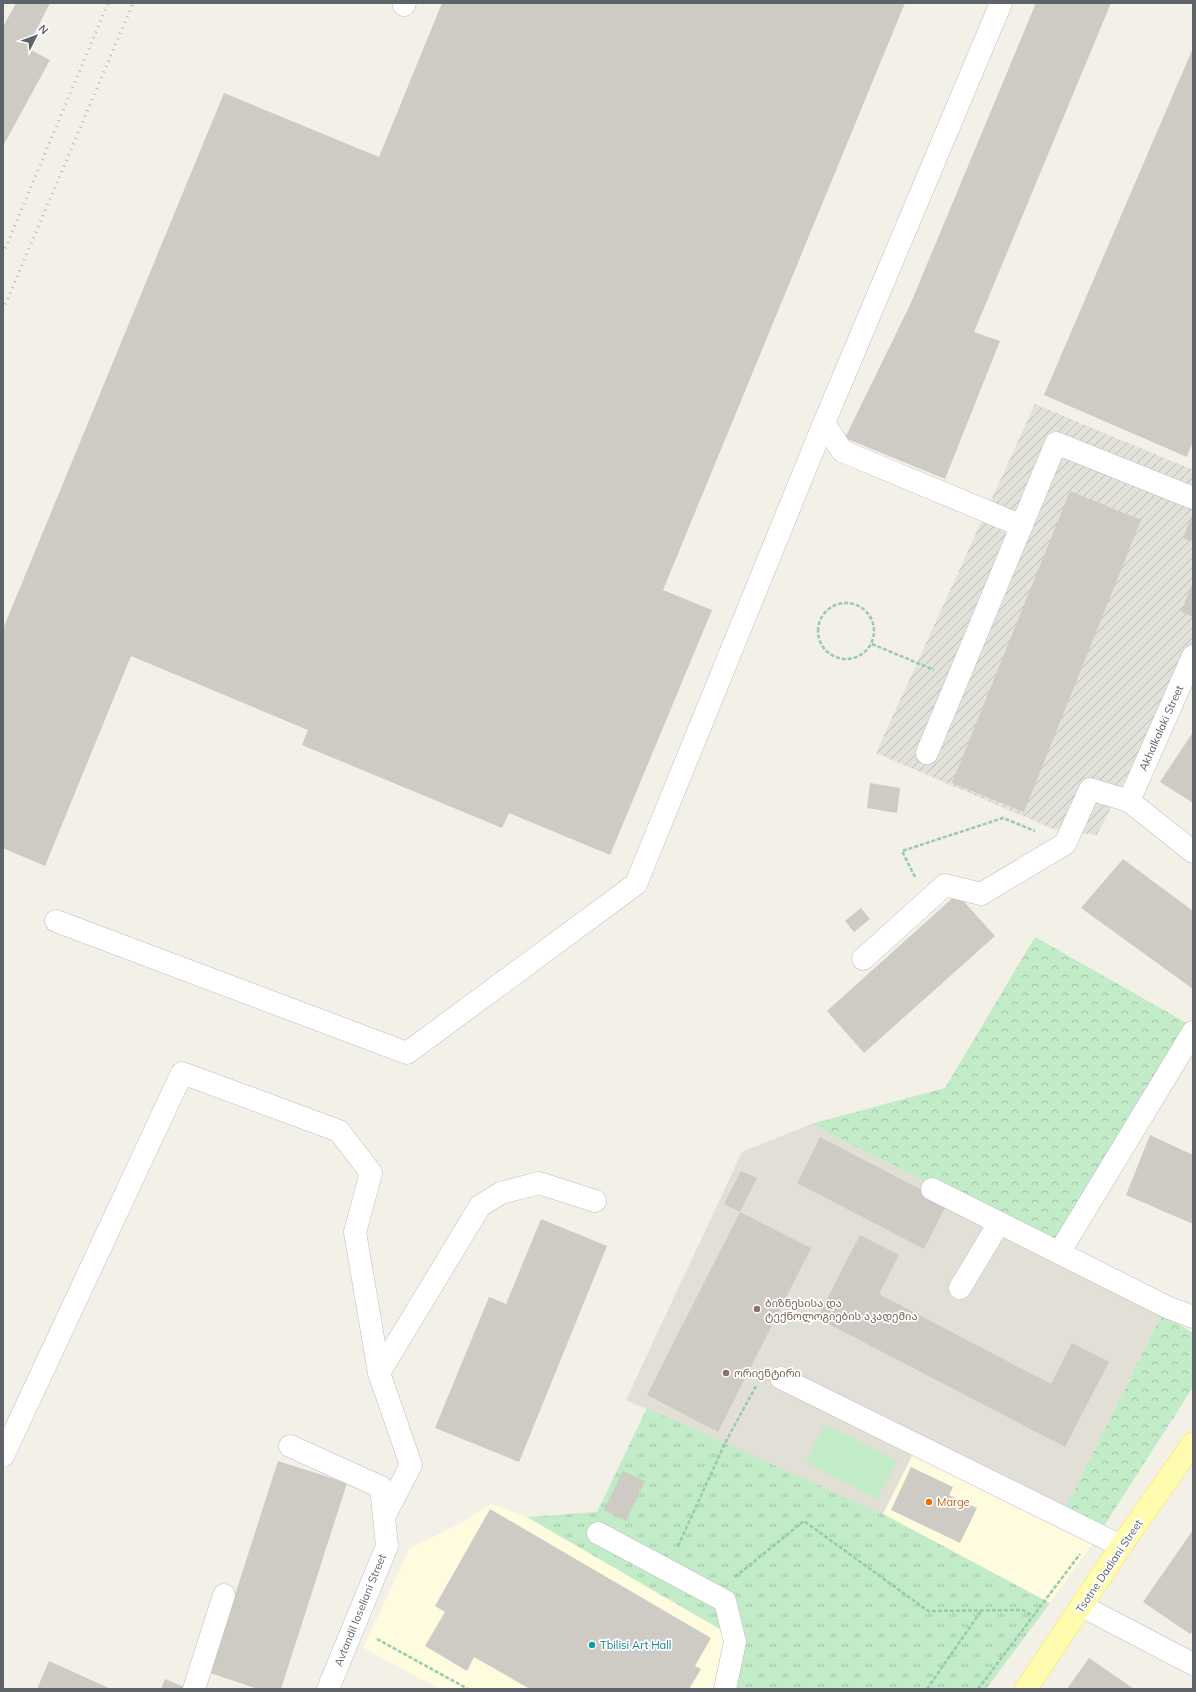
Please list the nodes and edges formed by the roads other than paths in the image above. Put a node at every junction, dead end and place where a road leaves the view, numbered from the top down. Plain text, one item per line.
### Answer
1 (1002, 3) edge
2 (824, 423) junction
3 (1193, 498) edge
4 (1022, 526) junction
5 (1193, 656) edge
6 (927, 753) dead end
7 (1129, 801) junction
8 (1193, 852) edge
9 (56, 921) dead end
10 (862, 959) dead end
11 (1193, 1032) edge
12 (932, 1189) dead end
13 (595, 1201) dead end
14 (1000, 1223) junction
15 (1059, 1253) junction
16 (960, 1288) dead end
17 (1193, 1317) edge
18 (379, 1374) junction
19 (781, 1378) road end
20 (1193, 1443) edge
21 (290, 1446) dead end
22 (3, 1456) edge
23 (384, 1517) junction
24 (598, 1533) dead end
25 (1121, 1546) junction
26 (224, 1595) dead end
27 (1082, 1606) junction
28 (1193, 1664) edge
29 (194, 1689) edge
30 (328, 1689) edge
31 (725, 1689) edge
32 (1026, 1689) edge

1 - 2 street
2 - 4 street
2 - 9 street
3 - 4 street
4 - 6 street
5 - 7 street, Akhalkalaki Street
7 - 8 street
7 - 10 street
11 - 15 street
12 - 14 street
13 - 18 street
14 - 15 street
14 - 16 street
15 - 17 street
18 - 22 street
18 - 23 street
19 - 25 street
20 - 25 main road, Tsotne Dadiani Street
21 - 23 street, Avtandil Ioseliani Street
23 - 30 street, Avtandil Ioseliani Street
24 - 31 street
25 - 27 main road, Tsotne Dadiani Street
26 - 29 street
27 - 28 street
27 - 32 main road, Tsotne Dadiani Street

